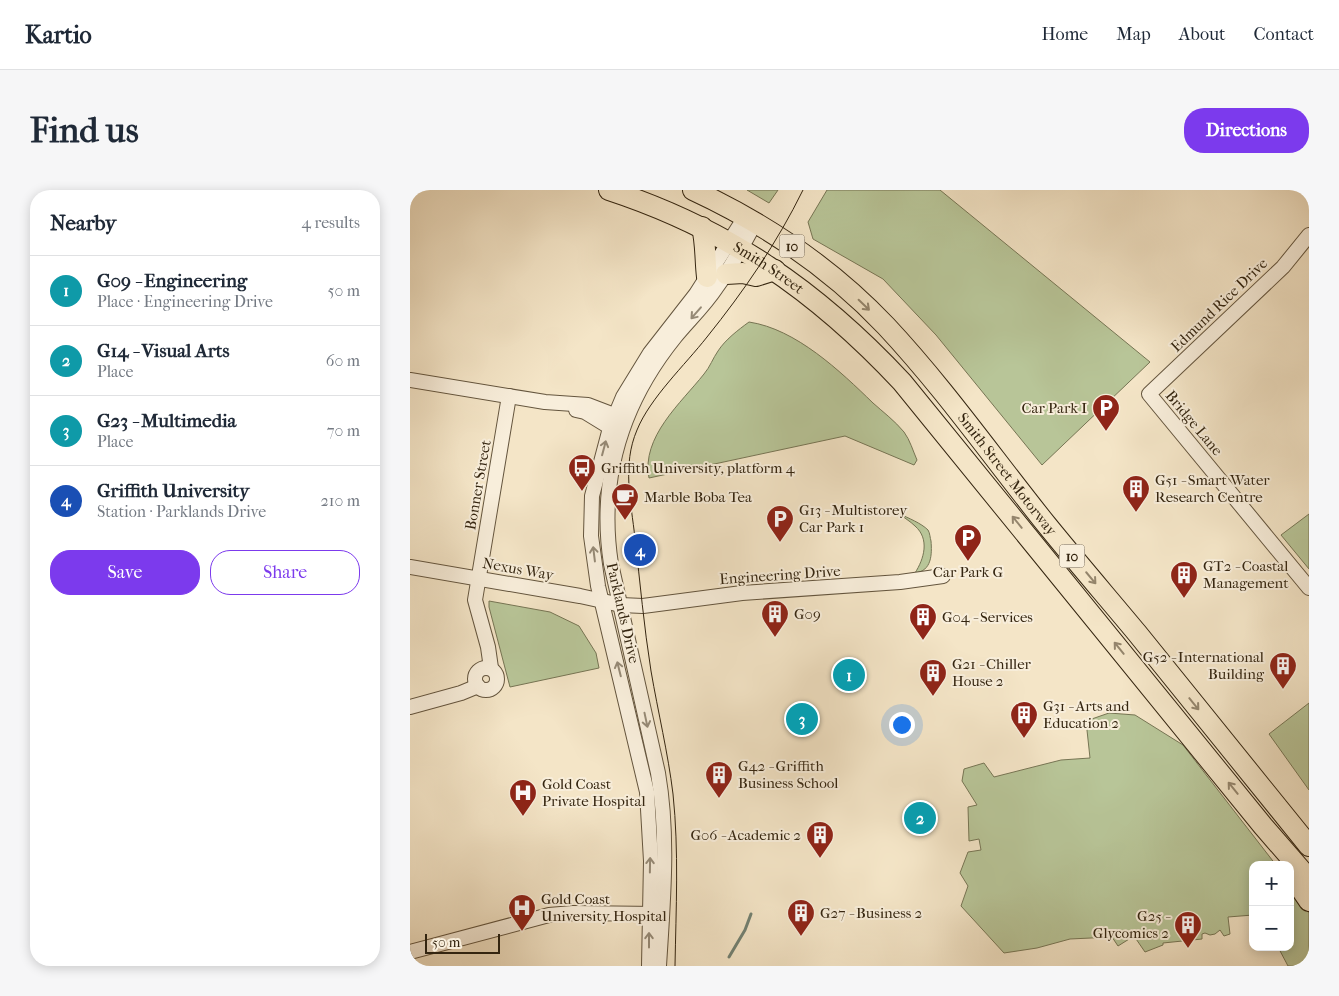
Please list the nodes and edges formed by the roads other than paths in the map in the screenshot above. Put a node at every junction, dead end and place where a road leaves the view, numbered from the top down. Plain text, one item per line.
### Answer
1 (609, 190) edge
2 (693, 190) edge
3 (750, 220) junction
4 (702, 227) junction
5 (1309, 235) edge
6 (735, 245) junction
7 (775, 270) junction
8 (828, 273) joint
9 (716, 275) junction
10 (410, 380) edge
11 (902, 382) joint
12 (1149, 394) joint
13 (509, 396) junction
14 (551, 402) junction
15 (620, 417) junction
16 (615, 431) junction
17 (410, 567) edge
18 (943, 576) dead end
19 (478, 579) junction
20 (1309, 588) edge
21 (603, 602) junction
22 (620, 605) junction
23 (410, 707) edge
24 (1263, 826) junction
25 (1309, 846) edge
26 (1283, 861) edge
27 (1294, 879) edge
28 (1309, 879) edge
29 (1309, 901) edge
30 (656, 914) junction
31 (410, 952) edge
32 (649, 966) edge
33 (659, 966) edge

1 - 4 highway, Smith Street / 10
2 - 3 highway, Smith Street / 10
3 - 6 street, Parklands Drive
3 - 8 highway, Smith Street / 10
4 - 6 highway, Smith Street / 10
4 - 9 highway
5 - 12 street, Edmund Rice Drive
6 - 7 highway, Smith Street / 10
6 - 9 street, Parklands Drive
7 - 9 highway
7 - 11 highway, Smith Street / 10
8 -> 25 highway, Smith Street Motorway / 10
9 - 15 street, Parklands Drive
10 - 13 street
24 -> 11 highway, Smith Street Motorway / 10
12 - 20 street, Bridge Lane
13 - 14 street
13 - 19 street, Bonner Street
14 - 15 street
14 - 16 street
15 - 16 street, Parklands Drive
21 -> 16 street, Parklands Drive
16 - 22 street, Parklands Drive
17 - 19 street, Nexus Way
18 - 22 street, Engineering Drive
19 - 21 street, Nexus Way
19 - 23 street, Bonner Street
21 - 22 street, Nexus Way
30 -> 21 street, Parklands Drive
22 -> 30 street, Parklands Drive
24 - 26 highway
24 - 28 highway, Smith Street Motorway / 10
27 - 29 highway
30 - 31 street
32 -> 30 street, Parklands Drive
30 - 33 street, Parklands Drive

